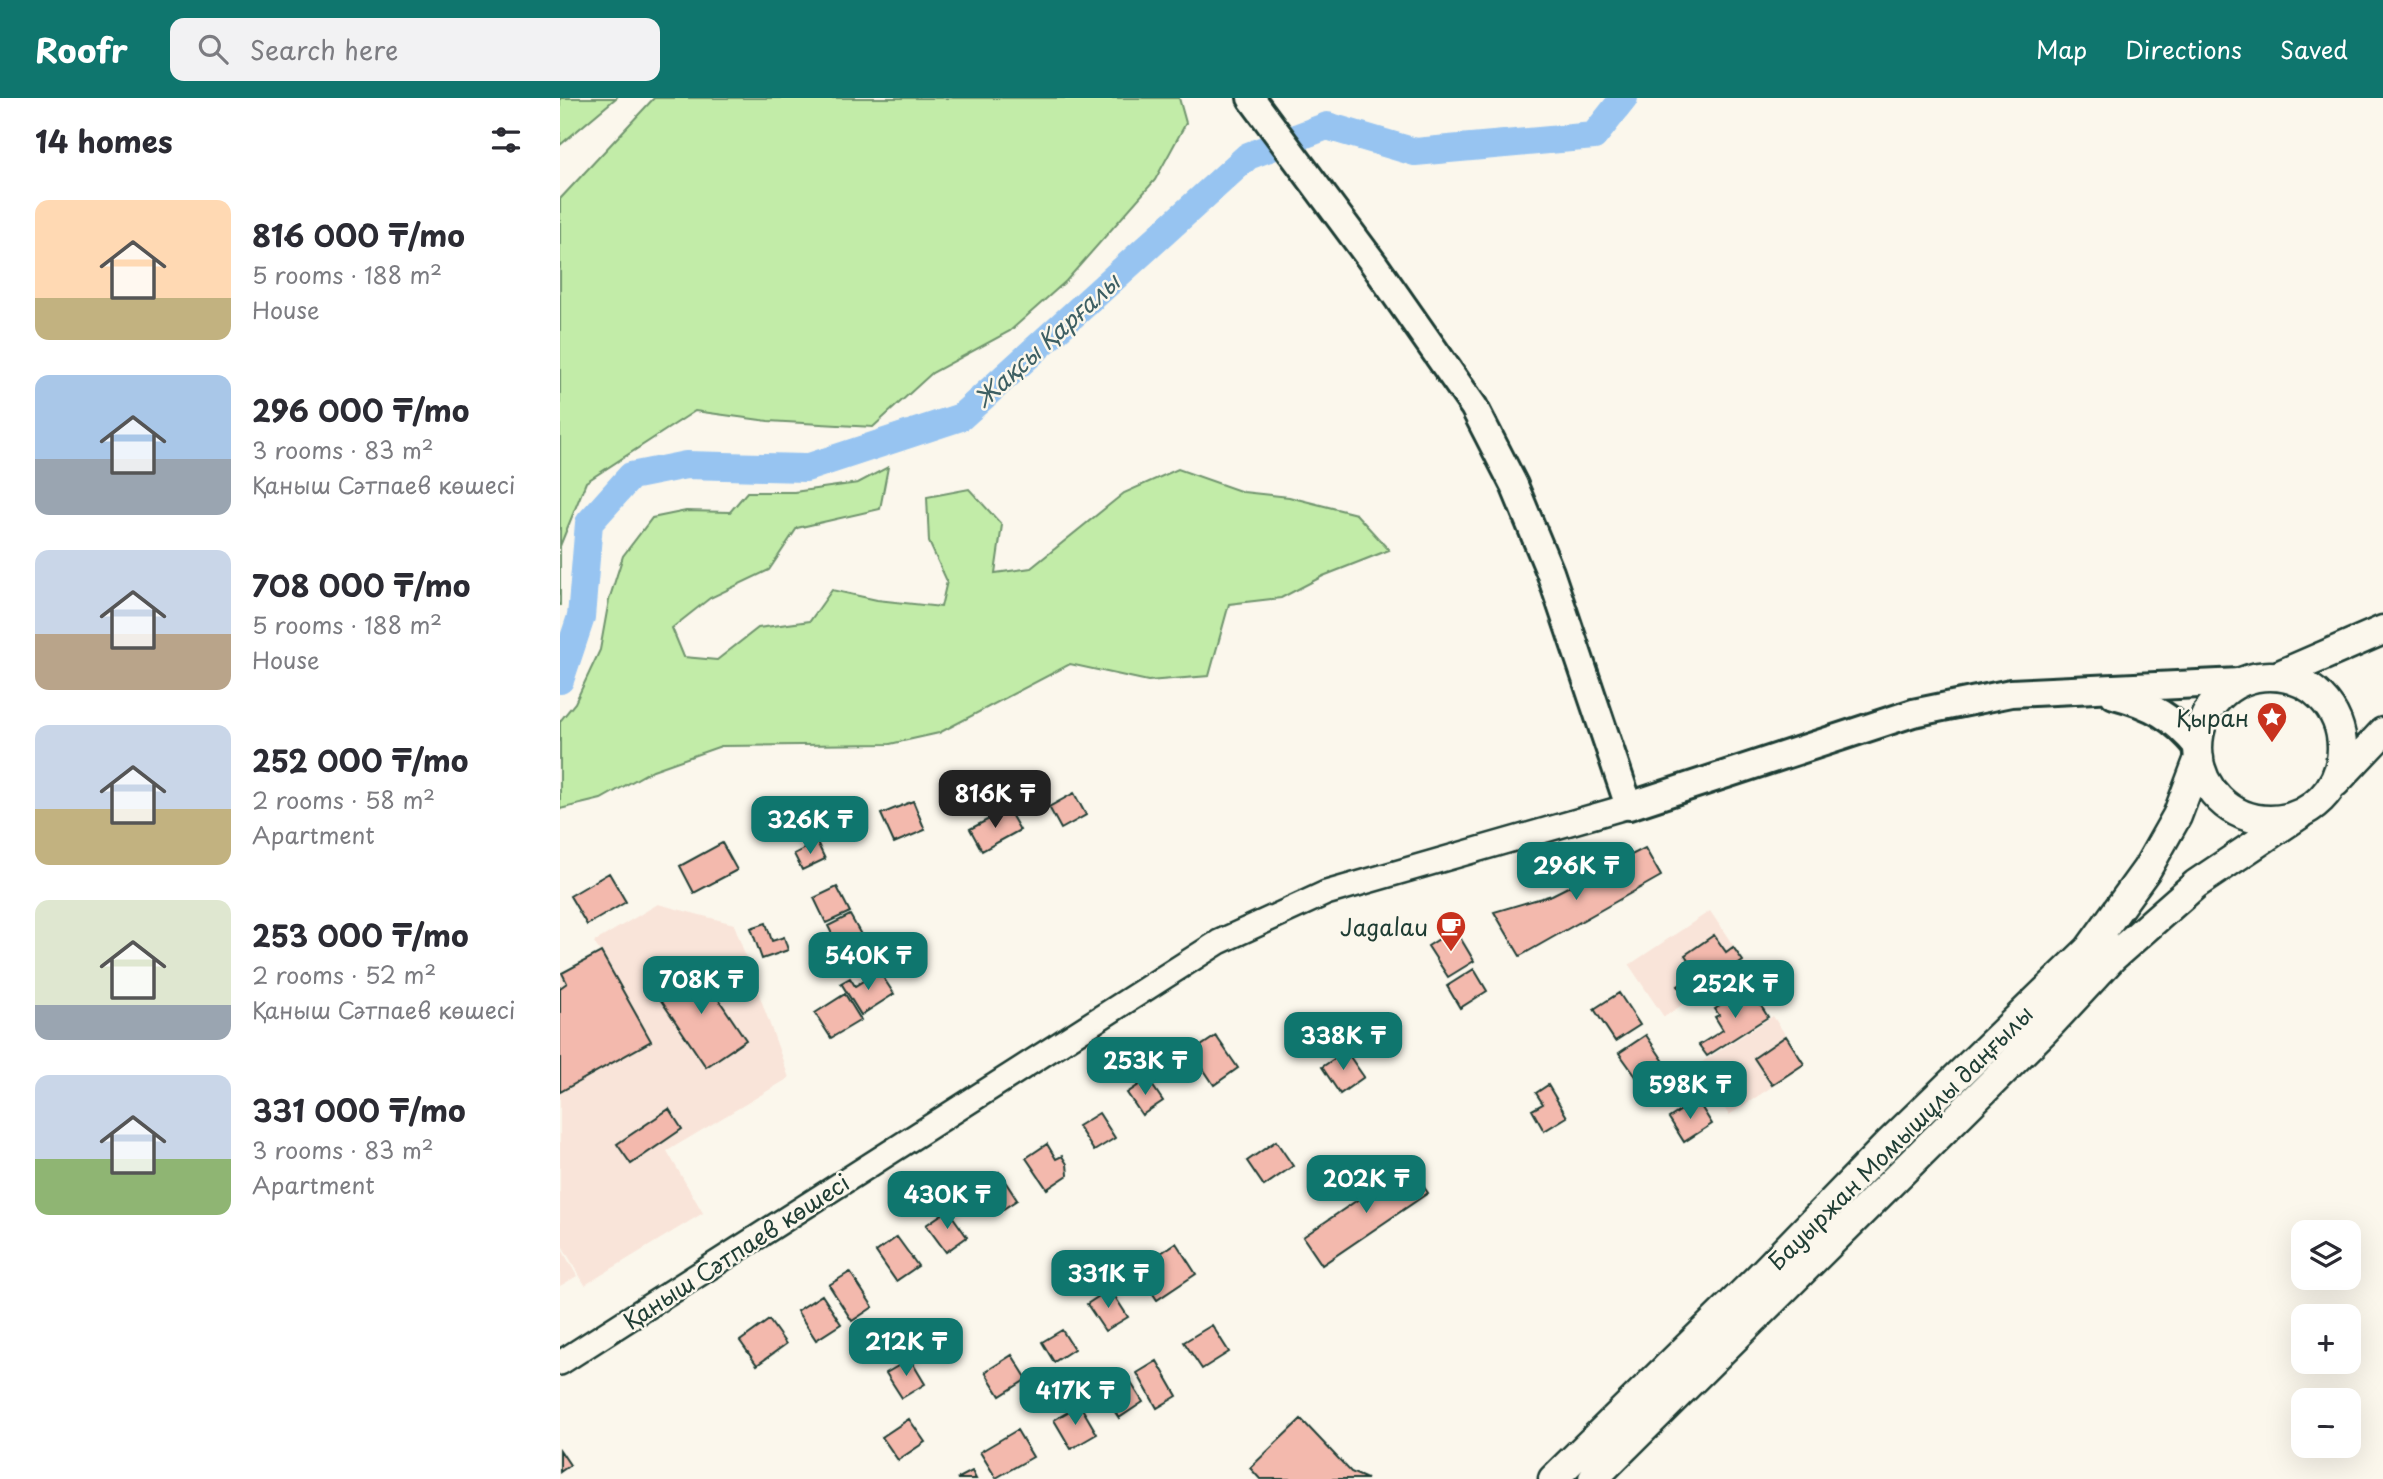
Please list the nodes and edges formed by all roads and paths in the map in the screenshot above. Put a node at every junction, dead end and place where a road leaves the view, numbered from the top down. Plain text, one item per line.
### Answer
1 (1251, 98) edge
2 (2383, 631) edge
3 (2277, 676) junction
4 (2240, 682) junction
5 (2095, 690) junction
6 (2383, 732) edge
7 (2198, 753) junction
8 (2333, 785) junction
9 (1629, 806) junction
10 (2299, 815) junction
11 (560, 1363) edge
12 (1553, 1479) edge
13 (1593, 1479) edge

1 - 9 main road
2 - 3 main road
3 - 4 main road
3 - 8 main road
4 - 5 main road
4 - 7 main road
5 - 7 main road
5 - 9 main road
6 - 8 main road
7 - 10 main road
7 - 12 main road, Бауыржан Момышұлы даңғылы
8 - 10 main road
9 - 11 street, Қаныш Сәтпаев көшесі
10 - 13 main road, Бауыржан Момышұлы даңғылы

